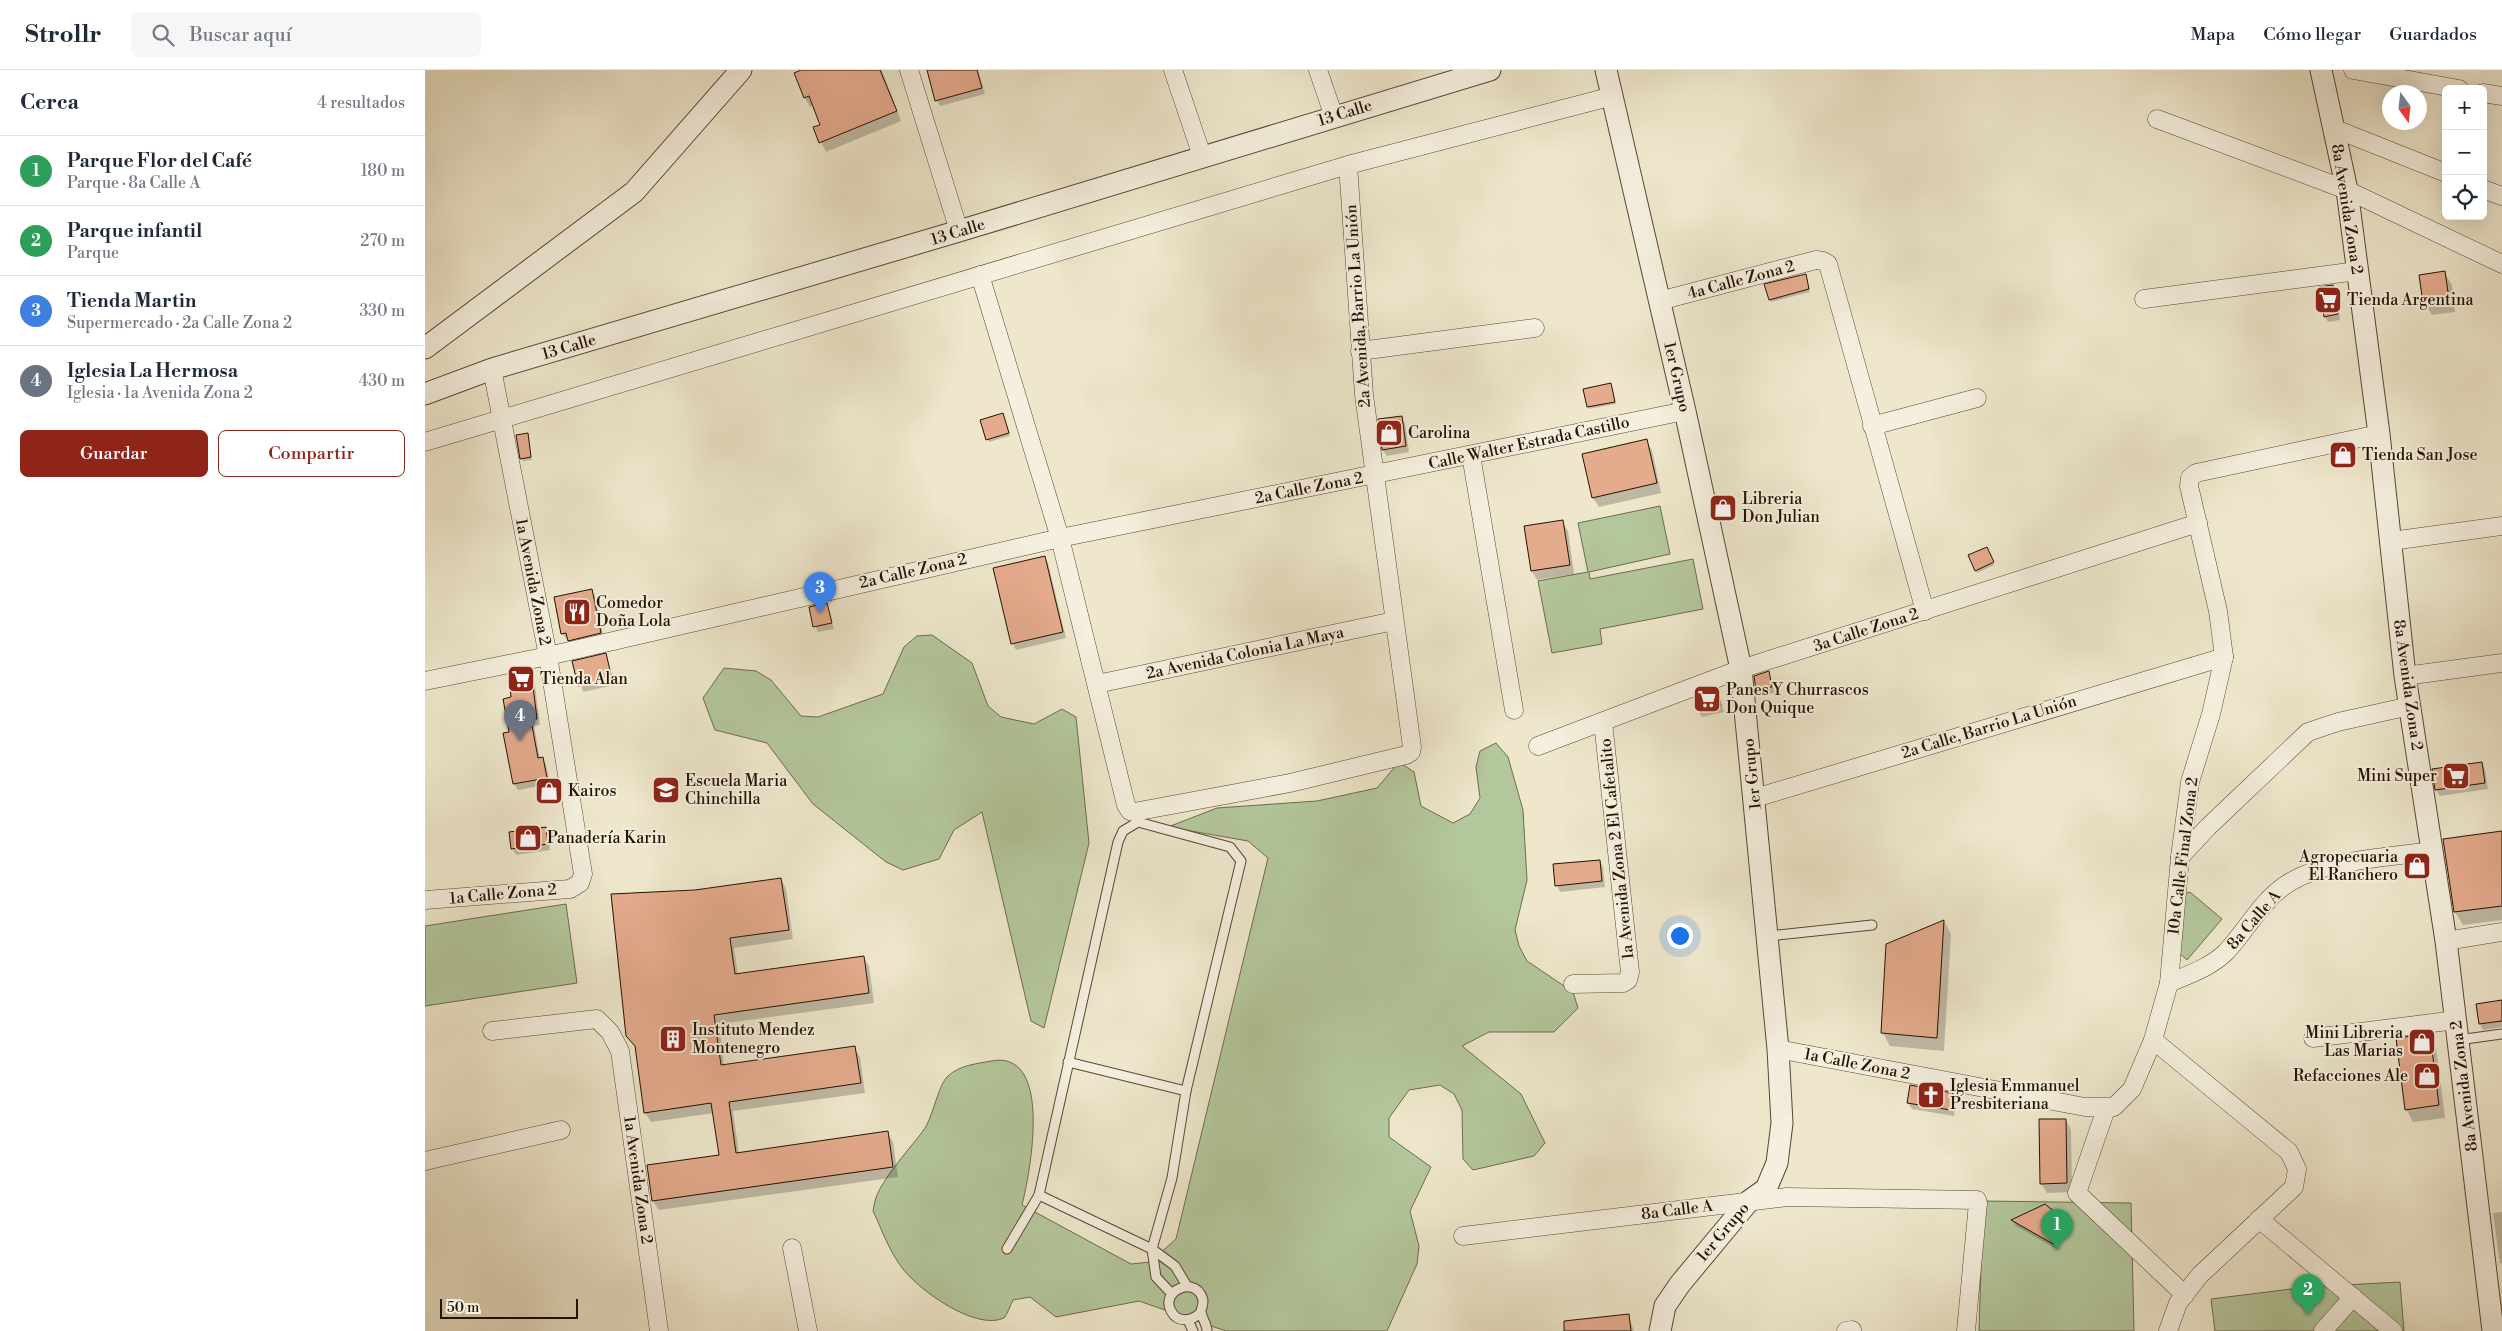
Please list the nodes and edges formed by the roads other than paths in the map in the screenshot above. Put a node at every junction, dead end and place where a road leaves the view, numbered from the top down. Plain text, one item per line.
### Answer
1 (741, 70) edge
2 (909, 70) edge
3 (1173, 70) edge
4 (1319, 70) edge
5 (1491, 70) edge
6 (1606, 70) edge
7 (2321, 70) edge
8 (2353, 70) edge
9 (2437, 77) edge
10 (2452, 85) edge
11 (2487, 94) edge
12 (1613, 96) junction
13 (2502, 96) edge
14 (1334, 117) junction
15 (2157, 119) dead end
16 (2333, 128) junction
17 (1202, 156) junction
18 (1348, 165) junction
19 (2442, 172) edge
20 (2347, 190) junction
21 (2487, 190) edge
22 (2502, 196) edge
23 (959, 232) junction
24 (2502, 264) edge
25 (2357, 271) junction
26 (980, 275) junction
27 (2144, 299) dead end
28 (1659, 301) junction
29 (1535, 328) dead end
30 (425, 348) edge
31 (1359, 351) junction
32 (492, 369) junction
33 (425, 394) edge
34 (1977, 398) dead end
35 (1685, 411) junction
36 (502, 419) junction
37 (1872, 426) junction
38 (2379, 434) junction
39 (425, 442) edge
40 (1471, 455) junction
41 (1373, 475) junction
42 (2198, 523) junction
43 (2502, 526) edge
44 (1060, 538) junction
45 (2391, 541) junction
46 (1925, 611) junction
47 (1394, 622) junction
48 (548, 656) junction
49 (2224, 658) junction
50 (2502, 663) edge
51 (1741, 669) junction
52 (2405, 676) junction
53 (425, 682) edge
54 (1097, 684) junction
55 (2411, 706) junction
56 (1514, 710) dead end
57 (1603, 722) junction
58 (1538, 746) dead end
59 (1755, 798) junction
60 (2432, 851) junction
61 (2180, 857) junction
62 (580, 883) joint
63 (425, 900) edge
64 (1872, 925) dead end
65 (2502, 932) edge
66 (1768, 936) junction
67 (2446, 941) junction
68 (2169, 983) junction
69 (1573, 984) dead end
70 (2457, 1030) junction
71 (492, 1031) dead end
72 (2502, 1034) edge
73 (2313, 1038) dead end
74 (2153, 1040) junction
75 (1778, 1049) junction
76 (1068, 1062) junction
77 (1186, 1092) junction
78 (2110, 1108) junction
79 (561, 1130) dead end
80 (425, 1161) edge
81 (1039, 1195) junction
82 (1749, 1201) junction
83 (2259, 1219) junction
84 (1463, 1236) dead end
85 (792, 1248) dead end
86 (1151, 1248) junction
87 (1007, 1249) dead end
88 (1187, 1286) junction
89 (1172, 1294) junction
90 (2185, 1295) junction
91 (2353, 1297) junction
92 (1201, 1312) junction
93 (1188, 1320) junction
94 (659, 1331) edge
95 (808, 1331) edge
96 (1193, 1331) edge
97 (1207, 1331) edge
98 (1660, 1331) edge
99 (1966, 1331) edge
100 (2168, 1331) edge
101 (2323, 1331) edge
102 (2393, 1331) edge
103 (2493, 1331) edge

1 - 30 street
2 - 23 street
3 - 17 street
4 - 14 street
5 - 14 street, 13 Calle
6 - 12 street, 1er Grupo
7 - 16 street, 8a Avenida Zona 2
8 - 9 street
9 - 10 street
11 - 13 street
12 - 18 street
12 - 28 street, 1er Grupo
14 - 17 street, 13 Calle
15 - 20 street
16 - 19 street
16 - 20 street, 8a Avenida Zona 2
17 - 23 street, 13 Calle
18 - 26 street
18 - 31 street, 2a Avenida, Barrio La Unión
20 - 24 street
20 - 25 street, 8a Avenida Zona 2
21 - 22 street
23 - 32 street, 13 Calle
25 - 27 street
25 - 38 street, 8a Avenida Zona 2
26 - 36 street
26 - 44 street
28 - 35 street, 1er Grupo
28 - 37 street, 4a Calle Zona 2
29 - 31 street
31 - 41 street, 2a Avenida, Barrio La Unión
32 - 33 street, 13 Calle
32 - 36 street, 1a Avenida Zona 2
34 - 37 street
35 - 40 street, Calle Walter Estrada Castillo
35 - 51 street, 1er Grupo
36 - 39 street
36 - 48 street, 1a Avenida Zona 2
37 - 46 street
38 - 42 street, 10a Calle Final Zona 2
38 - 45 street, 8a Avenida Zona 2
40 - 41 street, Calle Walter Estrada Castillo
40 - 56 street
41 - 44 street, 2a Calle Zona 2
41 - 47 street, 2a Avenida, Barrio La Unión
42 - 46 street, 3a Calle Zona 2
42 - 49 street, 10a Calle Final Zona 2
43 - 45 street
44 - 48 street, 2a Calle Zona 2
44 - 54 street
45 - 52 street, 8a Avenida Zona 2
46 - 51 street, 3a Calle Zona 2
47 - 54 street, 2a Avenida Colonia La Maya
47 - 54 street, 2a Avenida, Barrio La Unión
48 - 53 street, 2a Calle Zona 2
48 - 62 street, 1a Avenida Zona 2
49 - 59 street, 2a Calle, Barrio La Unión
49 - 61 street, 10a Calle Final Zona 2
50 - 52 street
51 - 57 street, 3a Calle Zona 2
51 - 59 street, 1er Grupo
52 - 55 street, 8a Avenida Zona 2
55 - 60 street, 8a Avenida Zona 2
55 - 61 street
57 - 58 street, 3a Calle Zona 2
57 - 69 street, 1a Avenida Zona 2 El Cafetalito
59 - 66 street, 1er Grupo
60 - 67 street, 8a Avenida Zona 2
60 - 68 street, 8a Calle A
61 - 68 street, 10a Calle Final Zona 2
62 - 63 street, 1a Calle Zona 2
64 - 66 lane
65 - 67 street
66 - 75 street, 1er Grupo
67 - 70 street, 8a Avenida Zona 2
68 - 74 street, 10a Calle Final Zona 2
70 - 72 lane
70 - 73 street
70 - 103 street, 8a Avenida Zona 2
71 - 94 street, 1a Avenida Zona 2
74 - 78 street, 10a Calle Final Zona 2
74 - 83 street
75 - 78 street, 1a Calle Zona 2
75 - 82 street, 1er Grupo
76 - 77 lane
76 - 77 lane
76 - 81 lane
77 - 86 lane
78 - 90 street
79 - 80 street
81 - 86 lane
81 - 87 lane
82 - 84 street, 8a Calle A
82 - 98 street, 1er Grupo
82 - 99 street, 8a Calle A
83 - 90 street
83 - 91 street
85 - 95 street
86 - 88 lane
86 - 89 lane
88 - 89 lane
88 - 92 lane
89 - 93 lane
90 - 100 street
91 - 101 street
91 - 102 street
92 - 93 lane
92 - 97 lane
93 - 96 lane

